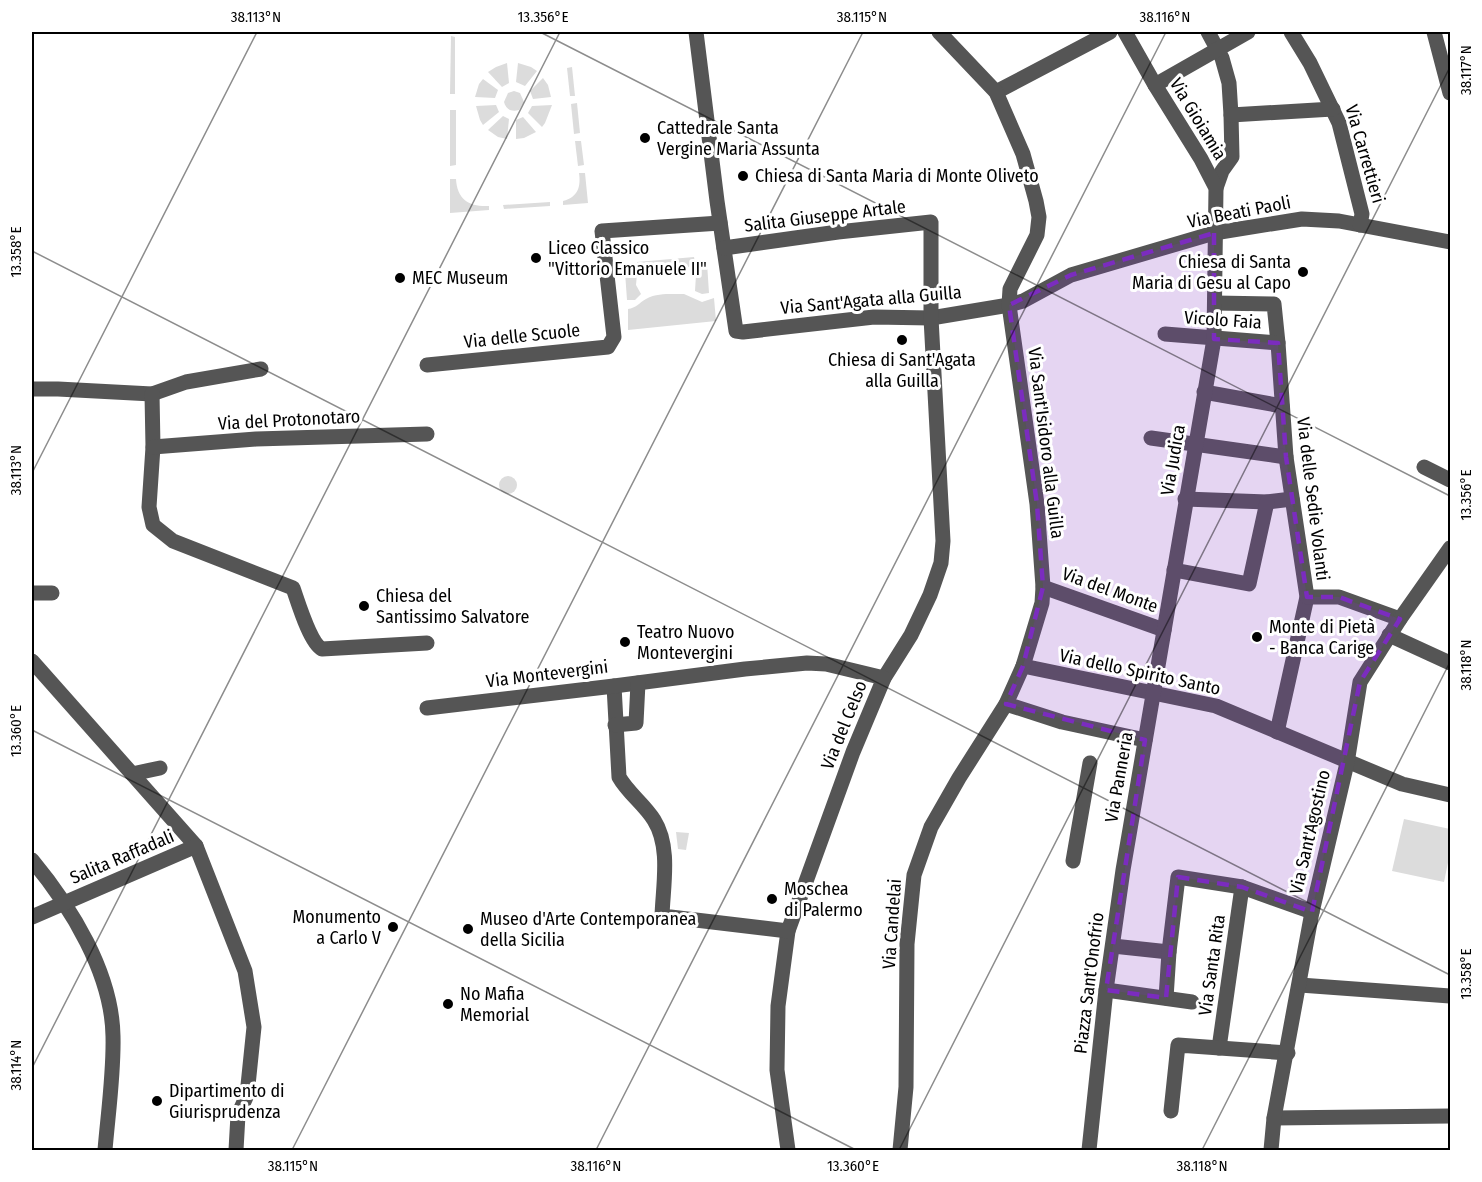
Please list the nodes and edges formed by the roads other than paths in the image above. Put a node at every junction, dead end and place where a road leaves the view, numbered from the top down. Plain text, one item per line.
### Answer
1 (696, 32) edge
2 (939, 32) edge
3 (1110, 32) edge
4 (1125, 32) edge
5 (1208, 32) edge
6 (1248, 32) edge
7 (1291, 32) edge
8 (1434, 32) edge
9 (1218, 49) junction
10 (1155, 85) junction
11 (996, 92) junction
12 (1450, 93) edge
13 (1333, 109) junction
14 (1231, 115) junction
15 (1216, 188) junction
16 (931, 222) joint
17 (720, 223) junction
18 (1360, 225) junction
19 (1214, 233) junction
20 (1450, 242) edge
21 (724, 248) junction
22 (1215, 303) junction
23 (1009, 304) junction
24 (931, 318) junction
25 (1165, 334) dead end
26 (1214, 339) junction
27 (1278, 343) junction
28 (427, 365) dead end
29 (261, 369) dead end
30 (32, 389) edge
31 (1204, 392) junction
32 (152, 394) junction
33 (1282, 406) junction
34 (427, 434) dead end
35 (1151, 438) dead end
36 (1196, 444) junction
37 (153, 447) junction
38 (1286, 457) junction
39 (1424, 467) dead end
40 (1450, 480) edge
41 (1292, 499) junction
42 (1185, 500) junction
43 (1267, 502) junction
44 (1450, 548) edge
45 (1174, 570) junction
46 (1043, 586) junction
47 (32, 593) edge
48 (52, 593) dead end
49 (1307, 597) junction
50 (1400, 619) junction
51 (1164, 630) junction
52 (1389, 635) junction
53 (427, 643) dead end
54 (1450, 663) edge
55 (36, 665) edge
56 (1023, 666) junction
57 (884, 678) junction
58 (638, 683) junction
59 (614, 686) junction
60 (1155, 692) junction
61 (1006, 704) junction
62 (427, 708) dead end
63 (615, 726) junction
64 (1277, 732) junction
65 (1145, 740) junction
66 (1347, 762) junction
67 (1090, 763) dead end
68 (160, 768) dead end
69 (132, 774) junction
70 (1450, 795) edge
71 (196, 846) junction
72 (32, 860) edge
73 (1073, 861) dead end
74 (1123, 870) joint
75 (1242, 887) junction
76 (62, 903) junction
77 (1312, 912) junction
78 (32, 916) edge
79 (788, 931) junction
80 (1113, 946) junction
81 (1168, 952) junction
82 (1300, 985) junction
83 (1106, 990) junction
84 (1450, 996) edge
85 (1166, 998) junction
86 (1192, 1002) dead end
87 (1219, 1048) junction
88 (1287, 1053) junction
89 (1170, 1111) dead end
90 (1450, 1116) edge
91 (1274, 1118) junction
92 (105, 1150) edge
93 (236, 1150) edge
94 (788, 1150) edge
95 (900, 1150) edge
96 (1089, 1150) edge
97 (1271, 1150) edge

1 - 17 street
2 - 11 street
3 - 11 street
4 - 10 street, Via Gioiamia
5 - 9 street
6 - 9 street
7 - 13 street, Via Carrettieri
8 - 12 street
9 - 10 street
9 - 14 street
10 - 15 street, Via Gioiamia
11 - 23 street
13 - 14 street
13 - 18 street, Via Carrettieri
14 - 15 street
15 - 19 street, Via Gioiamia
16 - 21 street, Salita Giuseppe Artale
16 - 24 street, Via del Celso
17 - 21 street
17 - 28 street, Via delle Scuole
18 - 19 street, Via Beati Paoli
18 - 20 street, Via Beati Paoli
19 - 22 street, Via Judica
19 - 23 street, Via Beati Paoli
21 - 24 street, Via Sant'Agata alla Guilla
22 - 26 street, Via Judica
22 - 27 street, Via delle Sedie Volanti
23 - 24 street, Via Sant'Agata alla Guilla
23 - 46 street, Via Sant'Isidoro alla Guilla
24 - 57 street, Via del Celso
25 - 26 street, Vicolo Faia
26 - 27 street, Vicolo Faia
26 - 31 street, Via Judica
27 - 33 street, Via delle Sedie Volanti
29 - 32 street
30 - 32 street
31 - 33 street
31 - 36 street, Via Judica
32 - 37 street
33 - 38 street, Via delle Sedie Volanti
34 - 37 street, Via del Protonotaro
35 - 36 street
36 - 38 street
36 - 42 street, Via Judica
37 - 53 street
38 - 41 street, Via delle Sedie Volanti
39 - 40 street
41 - 43 street
41 - 49 street, Via delle Sedie Volanti
42 - 43 street
42 - 45 street, Via Judica
43 - 45 street
44 - 50 street, Via Sant'Agostino
45 - 51 street, Via Judica
46 - 51 street, Via del Monte
46 - 56 street, Via Candelai
47 - 48 street
49 - 50 street
49 - 64 street, Via delle Sedie Volanti
50 - 52 street, Via Sant'Agostino
51 - 60 street, Via Judica
52 - 54 street
52 - 66 street, Via Sant'Agostino
55 - 69 street
56 - 60 street, Via dello Spirito Santo
56 - 61 street, Via Candelai
57 - 58 street, Via Montevergini
57 - 79 street, Via del Celso
58 - 59 street, Via Montevergini
58 - 63 street
59 - 62 street, Via Montevergini
59 - 63 street
60 - 64 street, Via dello Spirito Santo
60 - 65 street, Via Panneria
61 - 65 street
61 - 95 street, Via Candelai
63 - 79 street
64 - 66 street, Via dello Spirito Santo
65 - 74 street, Via Panneria
66 - 70 street, Via dello Spirito Santo
66 - 77 street, Via Sant'Agostino
67 - 73 street
68 - 69 street
69 - 71 street
71 - 76 street, Salita Raffadali
71 - 93 street
72 - 76 street
74 - 80 street, Piazza Sant'Onofrio
75 - 77 street
75 - 81 street
75 - 87 street, Via Santa Rita
76 - 78 street, Salita Raffadali
76 - 92 street
77 - 82 street, Via Sant'Agostino
79 - 94 street, Via del Celso
80 - 81 street
80 - 83 street, Piazza Sant'Onofrio
81 - 85 street
82 - 84 street
82 - 88 street, Via Sant'Agostino
83 - 85 street
83 - 96 street, Piazza Sant'Onofrio
85 - 86 street
87 - 88 street
87 - 89 street
88 - 91 street, Via Sant'Agostino
90 - 91 street
91 - 97 street, Via Sant'Agostino

